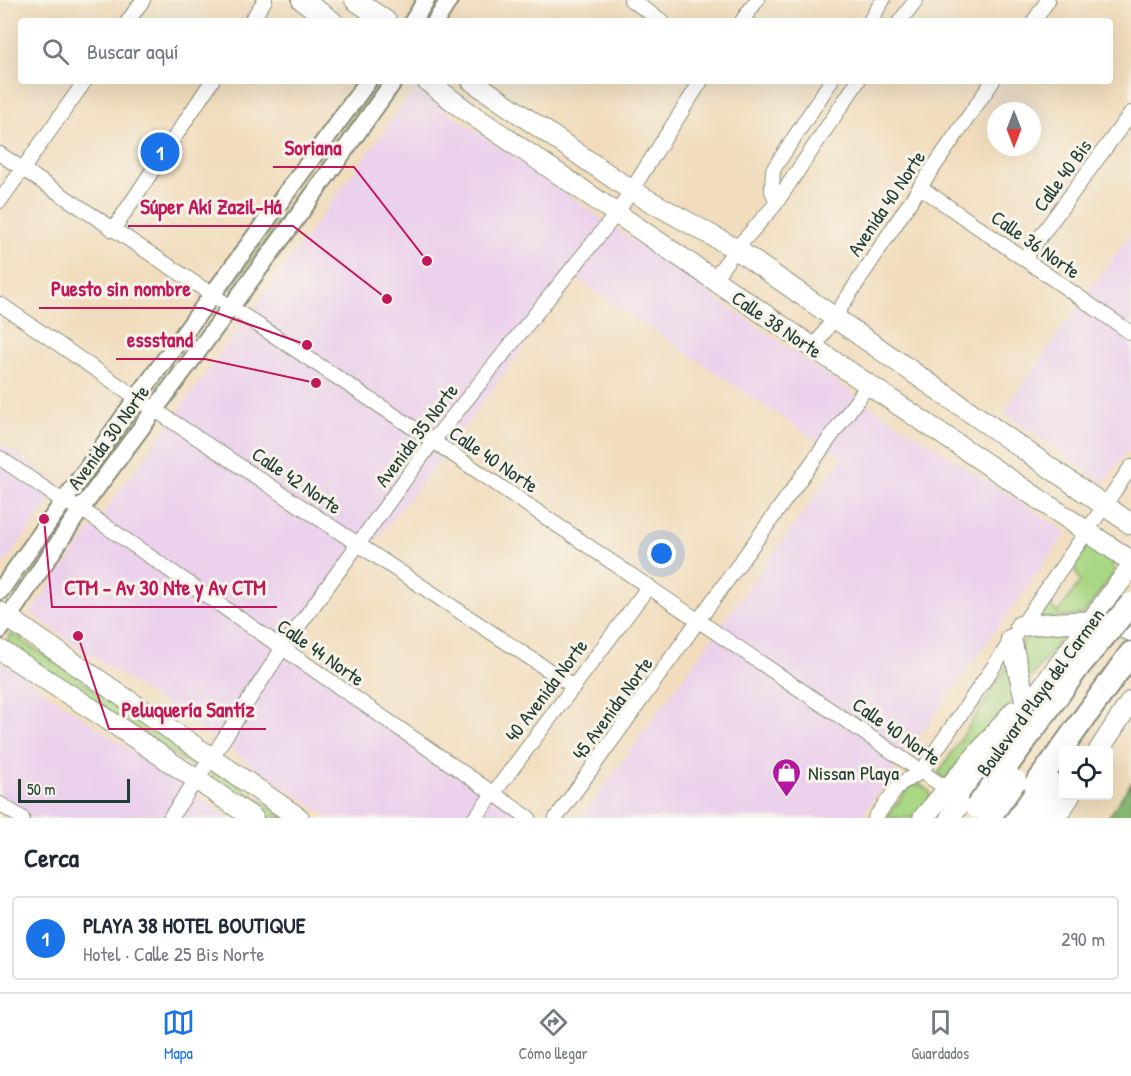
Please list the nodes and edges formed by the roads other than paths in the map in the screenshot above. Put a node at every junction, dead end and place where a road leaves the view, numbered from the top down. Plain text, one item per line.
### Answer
1 (143, 0) edge
2 (265, 0) edge
3 (302, 0) edge
4 (355, 0) edge
5 (426, 0) edge
6 (449, 0) edge
7 (631, 0) edge
8 (757, 0) edge
9 (883, 0) edge
10 (916, 0) edge
11 (1048, 0) edge
12 (130, 18) edge
13 (253, 18) edge
14 (328, 18) edge
15 (382, 18) edge
16 (415, 18) edge
17 (438, 18) edge
18 (658, 18) edge
19 (744, 18) edge
20 (872, 18) edge
21 (902, 18) edge
22 (1036, 18) edge
23 (83, 84) edge
24 (210, 84) edge
25 (366, 84) edge
26 (392, 84) edge
27 (431, 84) edge
28 (476, 84) edge
29 (699, 84) edge
30 (829, 84) edge
31 (856, 84) edge
32 (991, 84) edge
33 (1131, 113) edge
34 (0, 154) edge
35 (21, 169) junction
36 (920, 187) junction
37 (632, 190) junction
38 (0, 201) edge
39 (777, 202) junction
40 (617, 213) junction
41 (113, 230) junction
42 (736, 249) junction
43 (1024, 259) junction
44 (712, 280) junction
45 (212, 295) junction
46 (0, 304) edge
47 (230, 308) junction
48 (834, 316) junction
49 (1131, 333) edge
50 (814, 348) junction
51 (868, 385) junction
52 (137, 398) junction
53 (155, 408) junction
54 (433, 441) junction
55 (0, 458) edge
56 (1131, 467) edge
57 (63, 501) junction
58 (1105, 504) junction
59 (81, 509) junction
60 (1131, 524) edge
61 (1087, 530) junction
62 (358, 544) junction
63 (1131, 561) edge
64 (1131, 567) edge
65 (649, 586) junction
66 (0, 591) edge
67 (1131, 604) edge
68 (1131, 616) edge
69 (2, 620) edge
70 (699, 620) junction
71 (1091, 621) junction
72 (1131, 631) edge
73 (1015, 633) junction
74 (282, 649) junction
75 (0, 650) edge
76 (1131, 653) edge
77 (1131, 674) edge
78 (574, 687) junction
79 (1131, 701) edge
80 (1027, 708) junction
81 (1081, 746) edge
82 (1102, 746) edge
83 (212, 757) junction
84 (921, 772) junction
85 (1059, 778) edge
86 (196, 780) junction
87 (492, 794) junction
88 (1067, 800) edge
89 (0, 804) edge
90 (969, 807) edge
91 (22, 818) edge
92 (170, 818) edge
93 (253, 818) edge
94 (299, 818) edge
95 (475, 818) edge
96 (529, 818) edge
97 (556, 818) edge
98 (875, 818) edge
99 (923, 818) edge
100 (950, 818) edge
101 (1012, 818) edge
102 (1031, 818) edge
103 (1055, 818) edge

1 - 12 street
2 - 13 street
3 - 14 main road
4 - 15 main road
5 - 16 street
6 - 17 street
7 - 18 street
8 - 19 street
9 - 20 street
10 - 21 street
11 - 22 street
23 - 35 street
24 - 41 street
25 - 45 street, Avenida 30 Norte
26 - 47 street, Avenida 30 Norte
27 - 40 main road, Calle 38 Norte
28 - 37 main road, Calle 38 Norte
29 - 37 street, Avenida 35 Norte
30 - 39 street
31 - 39 street
32 - 36 street, Avenida 40 Norte
33 - 43 street, Calle 40 Bis
34 - 35 street, Calle 40 Norte
35 - 38 street
35 - 41 street, Calle 40 Norte
36 - 43 street, Calle 36 Norte
36 - 48 street, Avenida 40 Norte
37 - 40 street, Avenida 35 Norte
37 - 42 main road, Calle 38 Norte
39 - 42 street
40 - 44 main road, Calle 38 Norte
40 - 54 street, Avenida 35 Norte
41 - 45 street, Calle 40 Norte
42 - 44 street
42 - 48 main road, Calle 38 Norte
43 - 49 street, Calle 36 Norte
44 - 50 main road, Calle 38 Norte
45 - 47 street, Calle 40 Norte
45 - 52 street, Avenida 30 Norte
46 - 52 street, Calle 42 Norte
47 - 53 street, Avenida 30 Norte
47 - 54 street, Calle 40 Norte
48 - 50 street, Avenida 40 Norte
48 - 58 main road, Calle 38 Norte
50 - 51 main road, Calle 38 Norte
51 - 61 main road, Calle 38 Norte
51 - 70 street
52 - 53 street, Calle 42 Norte
52 - 57 street, Avenida 30 Norte
53 - 59 street, Avenida 30 Norte
53 - 62 street, Calle 42 Norte
54 - 62 street, Avenida 35 Norte
54 - 65 street, Calle 40 Norte
55 - 57 street, Calle 44 Norte
56 - 58 street
57 - 59 street, Calle 44 Norte
57 - 66 street, Avenida 30 Norte
58 - 60 main road, Calle 38 Norte
58 - 61 street
59 - 69 street, Avenida 30 Norte
59 - 74 street, Calle 44 Norte
61 - 63 main road, Calle 38 Norte
61 - 73 street
62 - 74 street, Avenida 35 Norte
62 - 78 street, Calle 42 Norte
64 - 71 main road, Boulevard Playa del Carmen
65 - 70 street, Calle 40 Norte
65 - 78 street, 40 Avenida Norte
67 - 90 highway, bridge
68 - 90 highway, bridge
69 - 83 main road
70 - 84 street, Calle 40 Norte
70 - 97 street, 45 Avenida Norte
71 - 72 main road
71 - 73 main road
71 - 80 main road, Boulevard Playa del Carmen
73 - 80 main road
73 - 84 street
74 - 83 street, Avenida 35 Norte
74 - 87 street, Calle 44 Norte
75 - 86 main road
76 - 101 highway
77 - 81 highway
78 - 87 street, 40 Avenida Norte
79 - 82 main road
80 - 90 main road, Boulevard Playa del Carmen
83 - 86 street, Avenida 35 Norte
83 - 94 main road
84 - 90 street, Calle 40 Norte
84 - 98 street
85 - 102 highway
86 - 92 street, Avenida 35 Norte
86 - 93 main road
87 - 95 street, 40 Avenida Norte
87 - 96 street, Calle 44 Norte
88 - 103 main road
89 - 91 street
90 - 99 main road
90 - 100 main road, Boulevard Playa del Carmen

